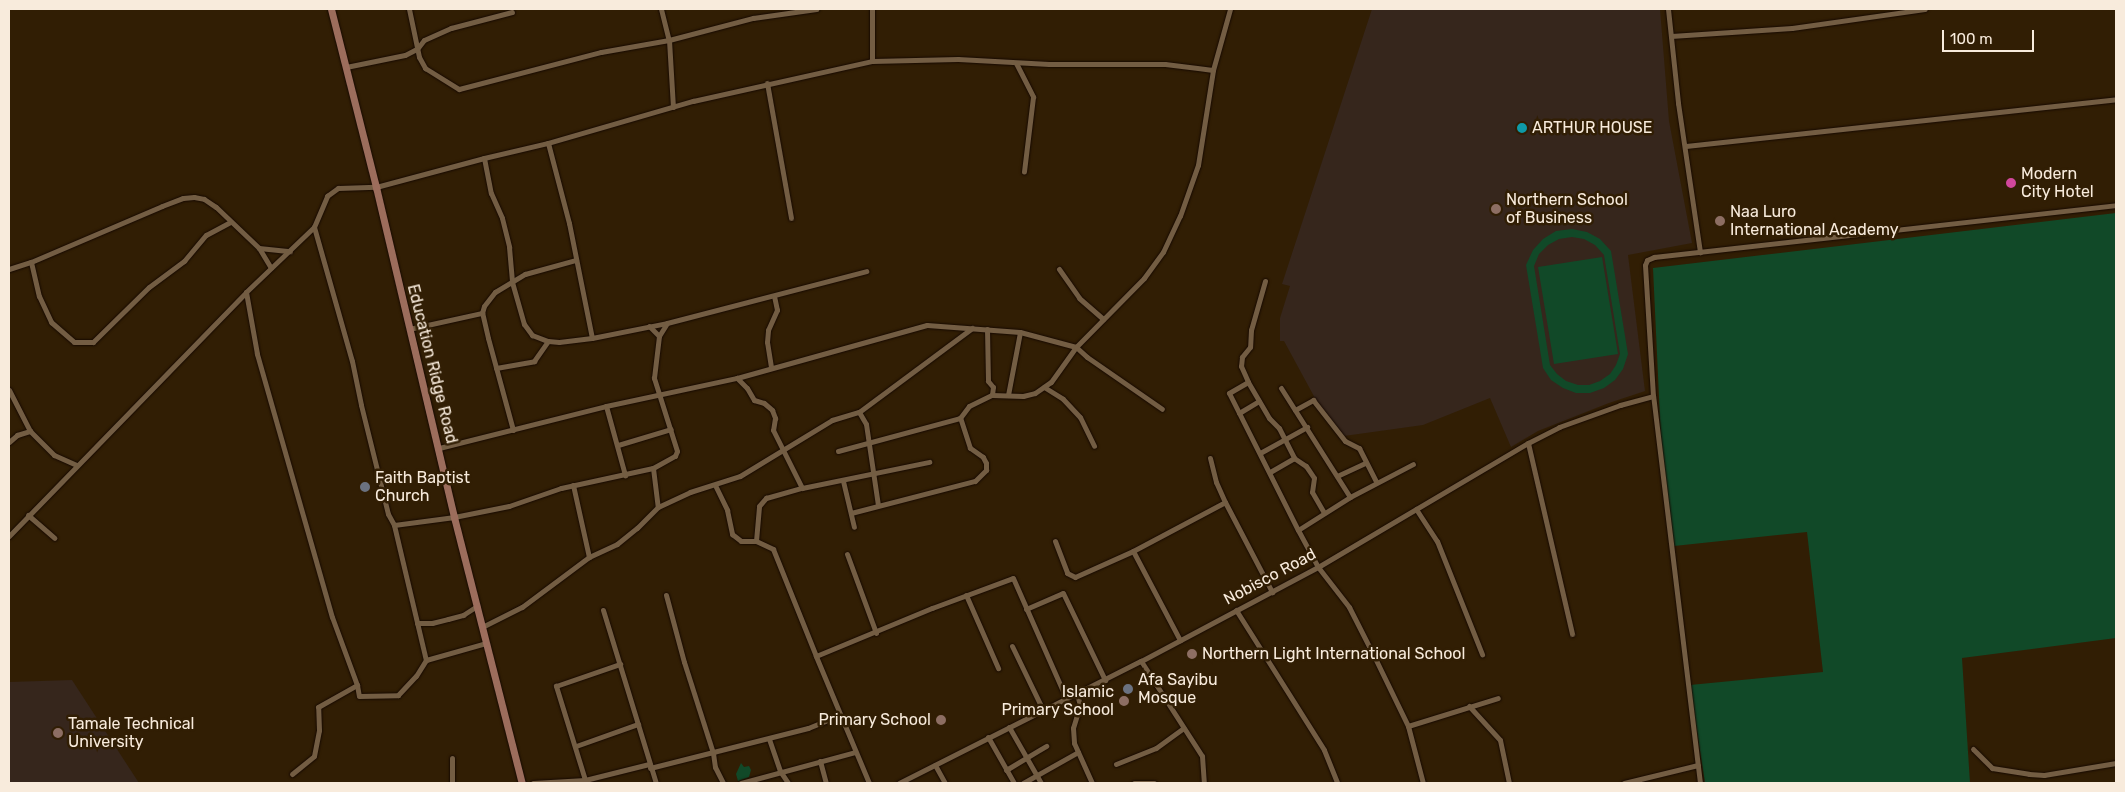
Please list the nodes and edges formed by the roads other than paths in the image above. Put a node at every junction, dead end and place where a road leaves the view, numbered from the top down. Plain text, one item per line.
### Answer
1 (331, 9) edge
2 (409, 9) edge
3 (661, 9) edge
4 (816, 9) edge
5 (872, 9) edge
6 (1230, 9) edge
7 (1668, 9) edge
8 (1925, 9) edge
9 (1886, 11) edge
10 (512, 12) dead end
11 (1671, 36) junction
12 (669, 40) junction
13 (417, 49) junction
14 (872, 61) junction
15 (1016, 62) junction
16 (346, 67) junction
17 (1213, 70) junction
18 (767, 84) junction
19 (2116, 99) edge
20 (672, 107) junction
21 (548, 143) junction
22 (1686, 146) junction
23 (484, 158) junction
24 (1024, 171) dead end
25 (376, 187) junction
26 (2116, 205) edge
27 (791, 218) dead end
28 (230, 222) junction
29 (314, 227) junction
30 (259, 248) junction
31 (290, 251) junction
32 (1700, 252) junction
33 (576, 260) junction
34 (31, 262) junction
35 (271, 268) junction
36 (9, 269) edge
37 (1059, 269) dead end
38 (866, 271) dead end
39 (1265, 281) dead end
40 (512, 282) junction
41 (246, 292) junction
42 (774, 296) junction
43 (482, 313) junction
44 (1103, 319) junction
45 (667, 323) junction
46 (650, 326) junction
47 (972, 328) junction
48 (987, 329) junction
49 (409, 330) junction
50 (1020, 332) junction
51 (659, 336) junction
52 (592, 338) junction
53 (548, 341) junction
54 (1076, 347) junction
55 (771, 367) junction
56 (496, 368) junction
57 (737, 378) junction
58 (1248, 382) junction
59 (1044, 387) junction
60 (1281, 388) dead end
61 (9, 390) edge
62 (992, 395) junction
63 (1008, 395) junction
64 (658, 396) junction
65 (1653, 396) junction
66 (1260, 401) junction
67 (606, 406) junction
68 (1162, 408) dead end
69 (1295, 410) junction
70 (859, 412) junction
71 (1239, 412) junction
72 (960, 418) junction
73 (1307, 427) junction
74 (671, 429) junction
75 (513, 430) junction
76 (30, 431) junction
77 (1284, 439) junction
78 (9, 442) edge
79 (869, 443) junction
80 (1528, 443) junction
81 (618, 445) junction
82 (1094, 446) dead end
83 (439, 448) junction
84 (781, 451) junction
85 (838, 451) dead end
86 (1260, 453) junction
87 (1210, 458) dead end
88 (1294, 458) junction
89 (929, 462) dead end
90 (1365, 463) junction
91 (1413, 464) dead end
92 (76, 465) junction
93 (653, 468) junction
94 (1270, 472) junction
95 (874, 474) junction
96 (625, 475) junction
97 (1337, 476) junction
98 (843, 481) junction
99 (1376, 482) junction
100 (573, 485) junction
101 (716, 485) junction
102 (802, 488) junction
103 (1350, 497) junction
104 (1225, 502) junction
105 (878, 505) junction
106 (658, 507) junction
107 (1416, 509) junction
108 (851, 513) junction
109 (1324, 513) junction
110 (28, 515) junction
111 (454, 518) junction
112 (394, 525) junction
113 (854, 527) dead end
114 (1298, 530) junction
115 (9, 536) edge
116 (54, 538) dead end
117 (756, 541) junction
118 (1054, 542) dead end
119 (1133, 551) junction
120 (847, 554) dead end
121 (590, 557) junction
122 (1318, 567) junction
123 (1272, 592) junction
124 (666, 595) dead end
125 (966, 595) junction
126 (477, 606) junction
127 (1026, 609) junction
128 (603, 610) dead end
129 (1236, 610) junction
130 (417, 623) junction
131 (482, 628) junction
132 (876, 633) junction
133 (1572, 634) dead end
134 (1180, 640) junction
135 (486, 643) junction
136 (1012, 646) dead end
137 (1482, 654) dead end
138 (816, 656) junction
139 (426, 660) junction
140 (1141, 661) junction
141 (620, 664) junction
142 (998, 668) dead end
143 (1105, 680) junction
144 (357, 685) junction
145 (1078, 694) junction
146 (1066, 698) junction
147 (1498, 698) dead end
148 (1469, 706) junction
149 (1043, 710) junction
150 (840, 715) junction
151 (638, 724) junction
152 (1408, 726) junction
153 (1009, 727) junction
154 (1184, 728) junction
155 (988, 737) junction
156 (769, 739) junction
157 (576, 746) junction
158 (1046, 746) dead end
159 (1974, 749) dead end
160 (855, 752) junction
161 (1078, 752) junction
162 (713, 753) junction
163 (452, 758) dead end
164 (1026, 758) junction
165 (820, 761) junction
166 (2116, 763) edge
167 (1116, 764) dead end
168 (935, 765) junction
169 (1698, 765) junction
170 (650, 766) junction
171 (1006, 770) junction
172 (780, 771) junction
173 (292, 774) dead end
174 (1037, 776) junction
175 (602, 777) junction
176 (586, 781) edge
177 (560, 782) edge
178 (452, 783) edge
179 (522, 783) edge
180 (533, 783) edge
181 (603, 783) edge
182 (656, 783) edge
183 (722, 783) edge
184 (741, 783) edge
185 (788, 783) edge
186 (826, 783) edge
187 (869, 783) edge
188 (899, 783) edge
189 (945, 783) edge
190 (1014, 783) edge
191 (1023, 783) edge
192 (1041, 783) edge
193 (1092, 783) edge
194 (1134, 783) edge
195 (1154, 783) edge
196 (1204, 783) edge
197 (1337, 783) edge
198 (1423, 783) edge
199 (1509, 783) edge
200 (1624, 783) edge
201 (1700, 783) edge

1 - 16 main road, Education Ridge Road
2 - 13 street
3 - 12 street
4 - 12 street
5 - 14 street
6 - 17 street
7 - 11 street
8 - 9 street
9 - 11 street
10 - 13 street
11 - 22 street
12 - 13 street
12 - 20 street
13 - 16 street
14 - 15 street
14 - 18 street
15 - 17 street
15 - 24 street
16 - 25 main road, Education Ridge Road
17 - 44 street
18 - 20 street
18 - 27 street
19 - 22 street
20 - 21 street
21 - 23 street
21 - 33 street
22 - 32 street
23 - 25 street
23 - 40 street
25 - 29 street
25 - 49 main road, Education Ridge Road
26 - 32 street
28 - 30 street
28 - 34 street
28 - 34 street
29 - 31 street
29 - 112 street
30 - 31 street
30 - 35 street
31 - 35 street
32 - 65 street
33 - 40 street
33 - 52 street
34 - 36 street
35 - 41 street
37 - 44 street
38 - 42 street
39 - 58 street
40 - 43 street
40 - 53 street
41 - 92 street
41 - 144 street
42 - 45 street
42 - 55 street
43 - 49 street
43 - 56 street
44 - 54 street
45 - 46 street
45 - 51 street
46 - 51 street
46 - 52 street
47 - 48 street
47 - 55 street
47 - 70 street
48 - 50 street
48 - 62 street
49 - 83 main road, Education Ridge Road
50 - 54 street
50 - 63 street
51 - 64 street
52 - 53 street
53 - 56 street
54 - 59 street
54 - 68 street
55 - 57 street
56 - 75 street
57 - 64 street
57 - 84 street
58 - 66 street
58 - 71 street
59 - 63 street
59 - 82 street
60 - 69 street
61 - 76 street
62 - 63 street
62 - 72 street
64 - 67 street
64 - 74 street
65 - 80 street, Nobisco Road
65 - 169 street
66 - 71 street
66 - 77 street
67 - 75 street
67 - 81 street
69 - 73 street
69 - 90 street
70 - 79 street
70 - 84 street
71 - 86 street
72 - 79 street
72 - 105 street
73 - 77 street
73 - 97 street
74 - 81 street
74 - 93 street
75 - 83 street
76 - 78 street
76 - 92 street
77 - 86 street
77 - 88 street
79 - 85 street
79 - 95 street
80 - 107 street, Nobisco Road
80 - 133 street
81 - 96 street
83 - 111 main road, Education Ridge Road
84 - 101 street
84 - 102 street
86 - 94 street
87 - 104 street
88 - 94 street
88 - 109 street
89 - 95 street
90 - 97 street
90 - 99 street
91 - 99 street
92 - 110 street
93 - 96 street
93 - 106 street
94 - 114 street
95 - 98 street
95 - 105 street
96 - 100 street
97 - 103 street
98 - 102 street
98 - 108 street
99 - 103 street
100 - 111 street
100 - 121 street
101 - 106 street
101 - 117 street
102 - 117 street
103 - 109 street
104 - 119 street
104 - 123 street
105 - 108 street
106 - 121 street
107 - 122 street, Nobisco Road
107 - 137 street
108 - 113 street
109 - 114 street
110 - 115 street
110 - 116 street
111 - 112 street
111 - 126 main road, Education Ridge Road
112 - 130 street
114 - 122 street
117 - 138 street
118 - 119 street
119 - 134 street
120 - 132 street
121 - 131 street
122 - 123 street, Nobisco Road
122 - 152 street
123 - 129 street, Nobisco Road
124 - 162 street
125 - 127 street
125 - 132 street
125 - 142 street
126 - 130 street
126 - 131 main road, Education Ridge Road
127 - 143 street
127 - 146 street
128 - 141 street
129 - 134 street, Nobisco Road
129 - 197 street
130 - 139 street
131 - 135 main road, Education Ridge Road
132 - 138 street
134 - 140 street, Nobisco Road
135 - 139 street
135 - 179 main road, Education Ridge Road
136 - 149 street
138 - 150 street
139 - 144 street
140 - 143 street, Nobisco Road
140 - 154 street
141 - 151 street
141 - 157 street
143 - 145 street, Nobisco Road
144 - 173 street
145 - 146 street, Nobisco Road
145 - 161 street
146 - 149 street, Nobisco Road
147 - 148 street
148 - 152 street
148 - 199 street
149 - 153 street, Nobisco Road
150 - 156 street
150 - 160 street
151 - 157 street
151 - 170 street
152 - 198 street
153 - 155 street, Nobisco Road
153 - 164 street
154 - 167 street
154 - 196 street
155 - 168 street, Nobisco Road
155 - 171 street
156 - 162 street
156 - 172 street
157 - 176 street
158 - 164 street
159 - 166 street
160 - 165 street
160 - 187 street
161 - 174 street
161 - 193 street
162 - 170 street
162 - 183 street
163 - 178 street
164 - 171 street
164 - 174 street
165 - 172 street
165 - 186 street
168 - 188 street, Nobisco Road
168 - 189 street
169 - 200 street
169 - 201 street
170 - 175 street
170 - 182 street
171 - 190 street
172 - 184 street
172 - 185 street
174 - 191 street
174 - 192 street
175 - 176 street
175 - 181 street
176 - 177 street
177 - 180 street
194 - 195 street

